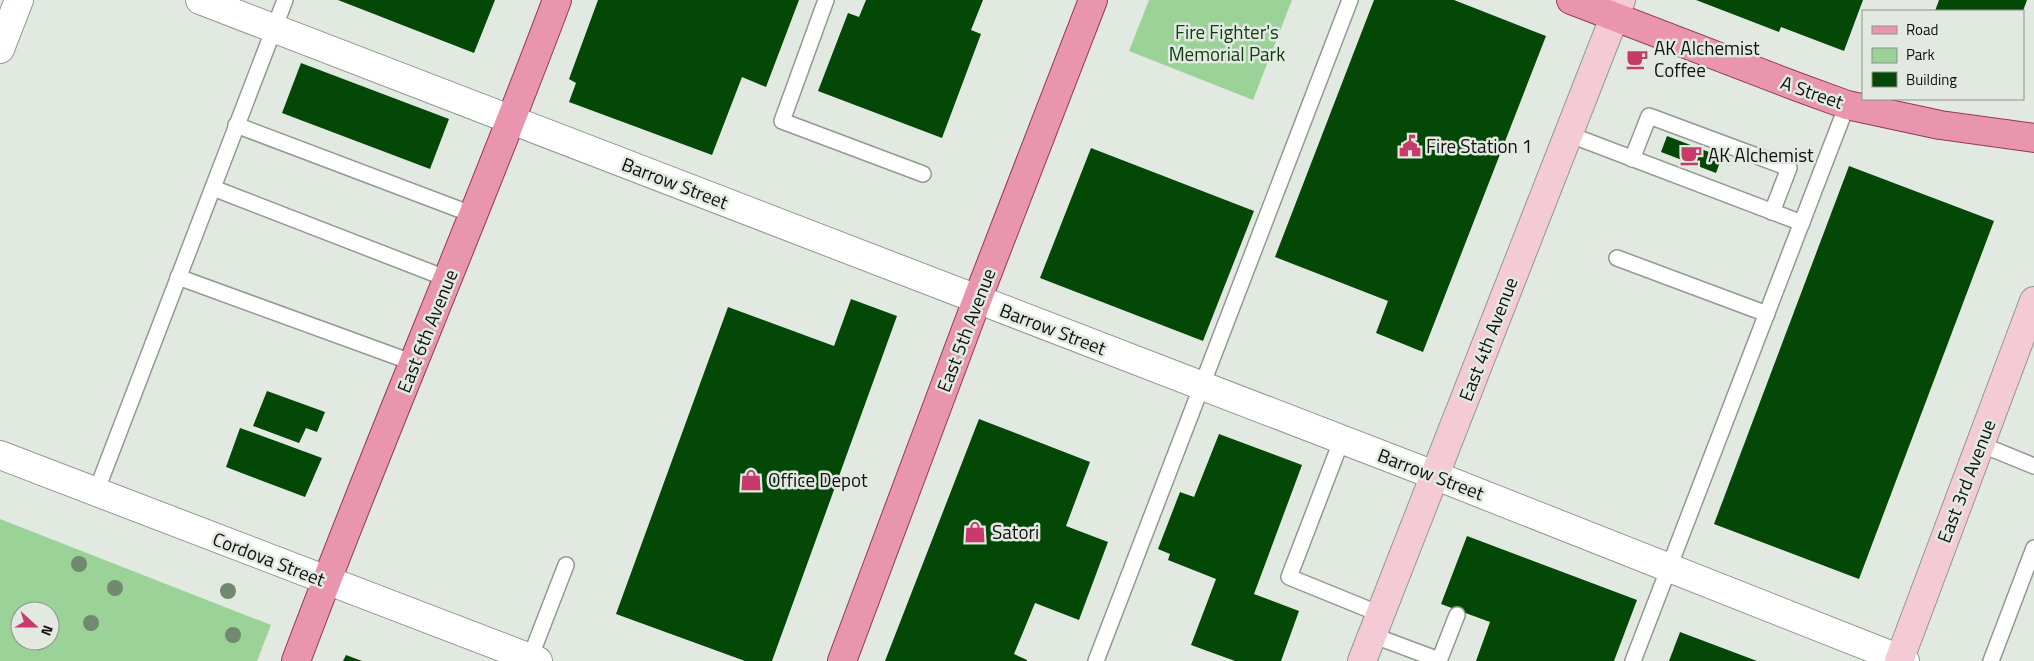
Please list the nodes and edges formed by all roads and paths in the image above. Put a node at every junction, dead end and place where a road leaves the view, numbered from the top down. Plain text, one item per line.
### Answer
1 (19, 0) edge
2 (200, 0) edge
3 (284, 0) edge
4 (557, 0) edge
5 (826, 0) edge
6 (1093, 0) edge
7 (1350, 0) edge
8 (1571, 0) edge
9 (1617, 8) edge
10 (274, 29) junction
11 (0, 49) edge
12 (1848, 105) junction
13 (512, 120) junction
14 (236, 125) junction
15 (1568, 134) junction
16 (2034, 138) edge
17 (1632, 159) junction
18 (923, 174) dead end
19 (212, 188) junction
20 (1772, 212) junction
21 (474, 215) junction
22 (1802, 223) junction
23 (1617, 258) dead end
24 (178, 277) junction
25 (448, 278) junction
26 (977, 300) junction
27 (2034, 301) edge
28 (1767, 314) junction
29 (414, 363) junction
30 (1202, 385) junction
31 (1342, 439) junction
32 (1980, 444) junction
33 (0, 455) edge
34 (2034, 466) edge
35 (1434, 475) junction
36 (96, 492) junction
37 (2034, 548) edge
38 (566, 565) dead end
39 (1668, 568) junction
40 (326, 580) junction
41 (1456, 615) dead end
42 (1376, 624) junction
43 (534, 659) edge
44 (1901, 660) edge
45 (296, 661) edge
46 (842, 661) edge
47 (1096, 661) edge
48 (1362, 661) edge
49 (1439, 661) edge
50 (1633, 661) edge
51 (1991, 661) edge

1 - 11 street
2 - 10 street, Barrow Street
3 - 10 lane
4 - 13 main road, East 6th Avenue
5 - 18 lane
6 - 26 main road, East 5th Avenue
7 - 30 lane
8 - 9 main road, A Street
9 - 12 main road, A Street
9 - 15 main road, East 4th Avenue
10 - 13 street, Barrow Street
10 - 14 lane
12 - 16 main road, A Street
12 - 22 lane
13 - 21 main road, East 6th Avenue
13 - 26 street, Barrow Street
14 - 19 lane
14 - 21 lane
15 - 17 lane
15 - 35 main road, East 4th Avenue
17 - 20 lane
17 - 20 lane
19 - 24 lane
19 - 25 lane
20 - 22 lane
21 - 25 main road, East 6th Avenue
22 - 28 lane
23 - 28 lane
24 - 29 lane
24 - 36 lane
25 - 29 main road, East 6th Avenue
26 - 30 street, Barrow Street
26 - 46 main road, East 5th Avenue
27 - 32 main road, East 3rd Avenue
28 - 39 lane
29 - 40 main road, East 6th Avenue
30 - 31 street, Barrow Street
30 - 47 lane
31 - 35 street, Barrow Street
31 - 42 lane
32 - 34 lane
32 - 44 main road, East 3rd Avenue
33 - 36 street, Cordova Street
35 - 39 street, Barrow Street
35 - 42 main road, East 4th Avenue
36 - 40 street, Cordova Street
37 - 51 lane
38 - 43 lane
39 - 44 street, Barrow Street
39 - 50 lane
40 - 43 street, Cordova Street
40 - 45 main road, East 6th Avenue
41 - 49 lane
42 - 48 main road, East 4th Avenue
42 - 49 lane

